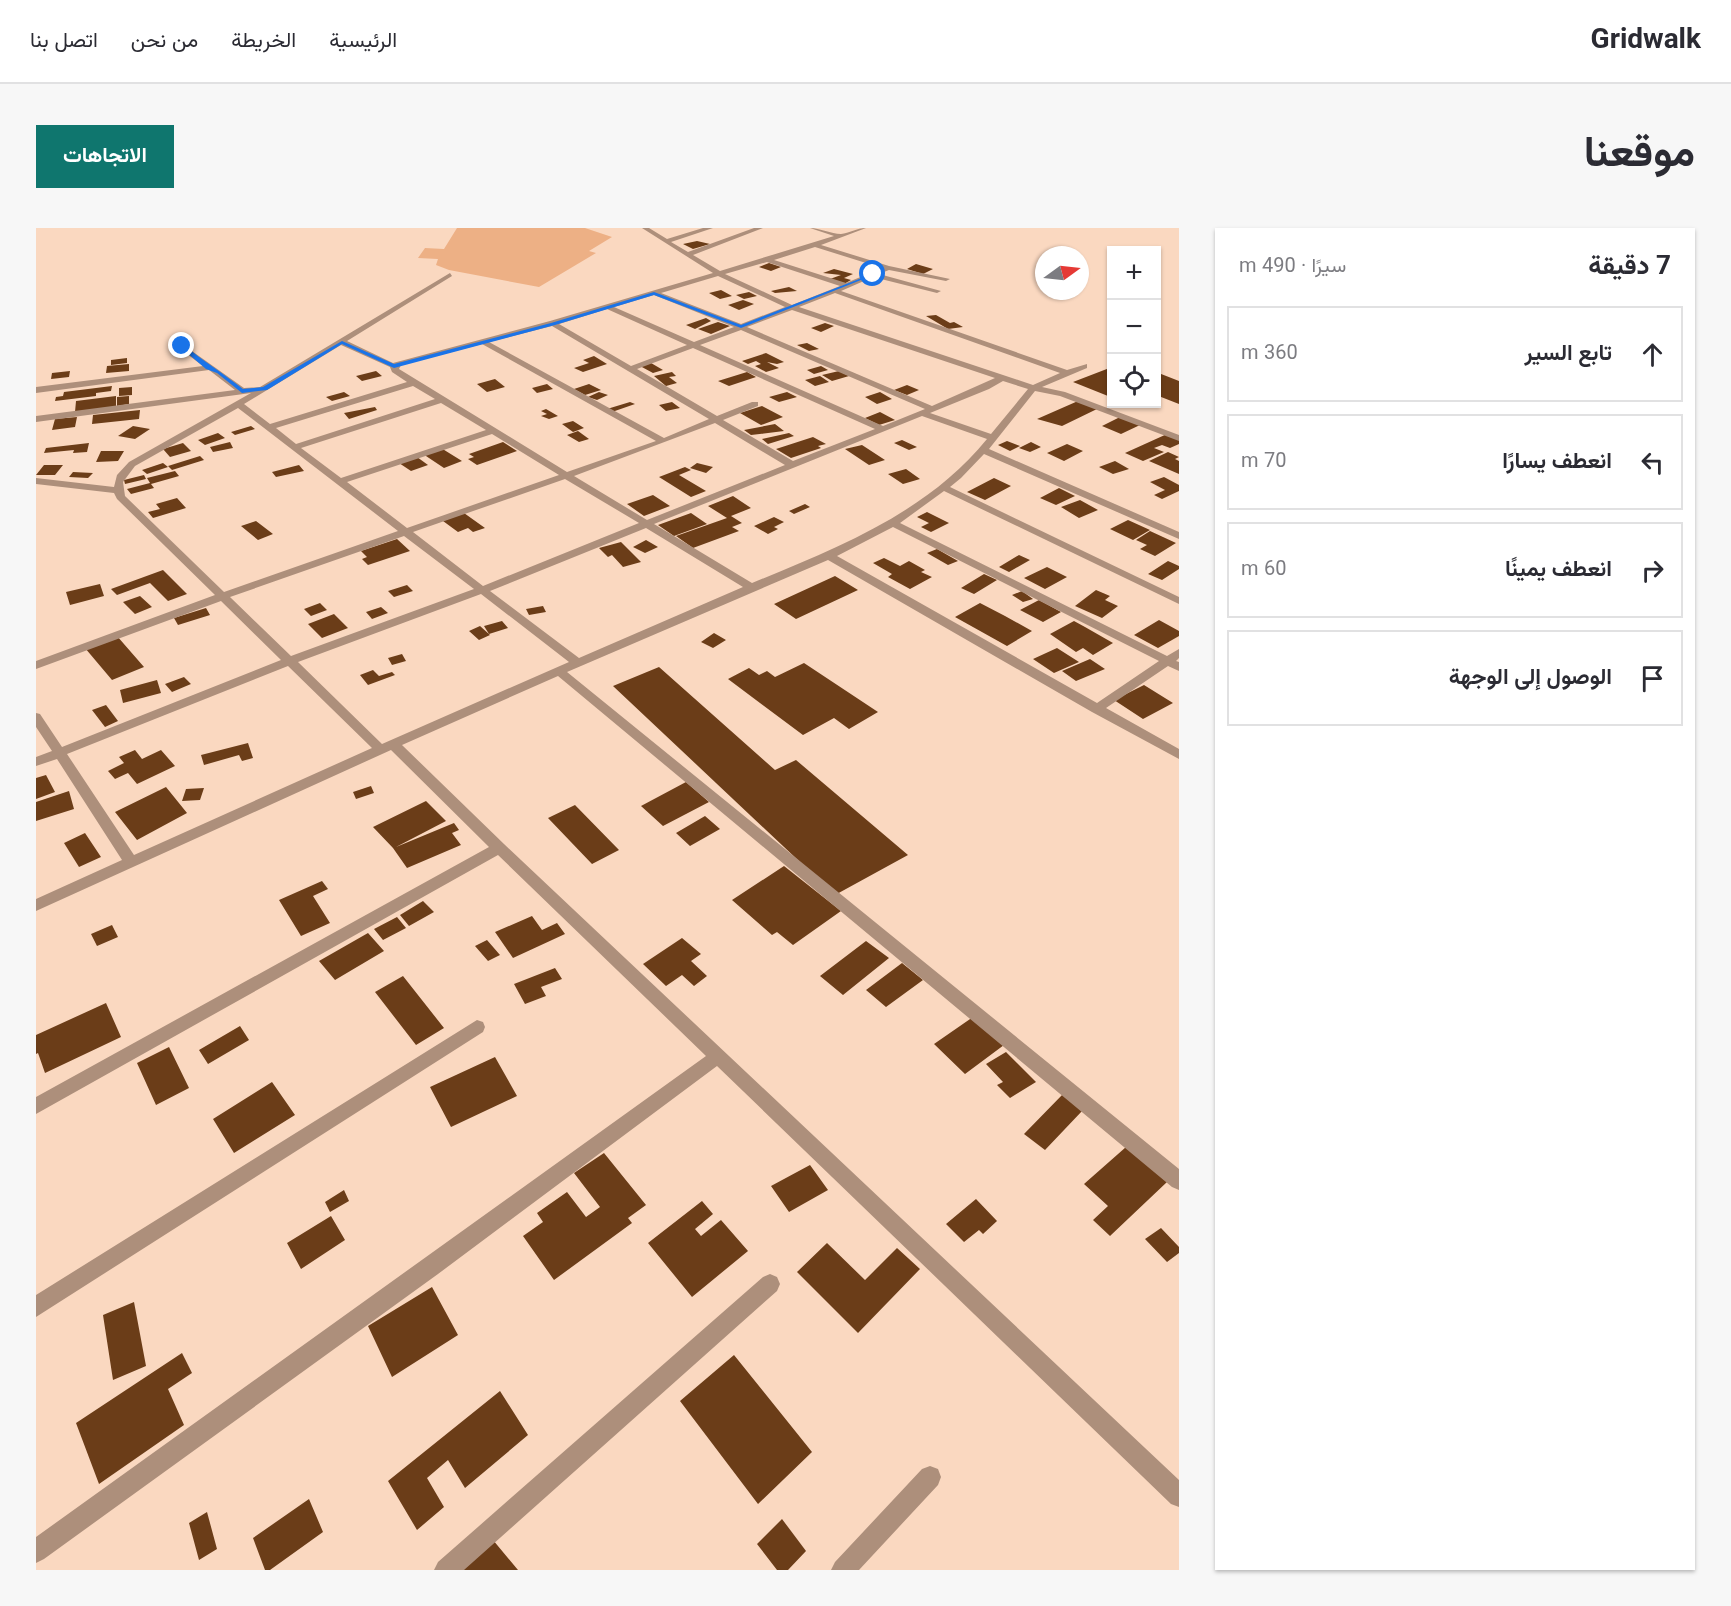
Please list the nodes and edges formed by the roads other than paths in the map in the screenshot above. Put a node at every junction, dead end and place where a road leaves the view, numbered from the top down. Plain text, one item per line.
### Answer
1 (645, 228) edge
2 (710, 228) edge
3 (760, 228) edge
4 (813, 228) edge
5 (863, 228) edge
6 (842, 236) junction
7 (666, 241) junction
8 (816, 245) junction
9 (688, 254) junction
10 (768, 260) junction
11 (888, 268) junction
12 (719, 274) junction
13 (873, 274) junction
14 (450, 275) dead end
15 (946, 279) dead end
16 (847, 286) junction
17 (835, 291) junction
18 (937, 291) dead end
19 (654, 293) junction
20 (608, 307) junction
21 (790, 307) junction
22 (553, 324) junction
23 (741, 327) junction
24 (342, 342) junction
25 (484, 342) junction
26 (695, 344) junction
27 (182, 346) dead end
28 (394, 366) junction
29 (1084, 366) dead end
30 (208, 368) junction
31 (630, 369) junction
32 (1067, 373) junction
33 (1003, 377) junction
34 (414, 383) junction
35 (265, 388) junction
36 (1033, 388) junction
37 (36, 390) edge
38 (242, 391) junction
39 (442, 400) junction
40 (755, 404) dead end
41 (238, 405) junction
42 (928, 411) junction
43 (36, 419) edge
44 (716, 420) junction
45 (268, 428) junction
46 (883, 429) junction
47 (493, 431) junction
48 (992, 438) junction
49 (1179, 438) edge
50 (663, 441) junction
51 (294, 447) junction
52 (983, 450) junction
53 (794, 466) junction
54 (568, 476) junction
55 (36, 481) edge
56 (338, 482) junction
57 (943, 487) junction
58 (119, 492) junction
59 (647, 523) junction
60 (893, 523) junction
61 (404, 532) junction
62 (1179, 536) edge
63 (829, 556) junction
64 (751, 587) junction
65 (482, 590) junction
66 (223, 596) junction
67 (1179, 601) edge
68 (1179, 653) edge
69 (290, 661) junction
70 (1167, 662) junction
71 (578, 663) junction
72 (36, 665) edge
73 (1179, 668) edge
74 (560, 672) junction
75 (1096, 709) junction
76 (36, 717) edge
77 (387, 747) junction
78 (58, 754) junction
79 (1179, 755) edge
80 (36, 762) edge
81 (499, 848) junction
82 (132, 863) junction
83 (36, 905) edge
84 (477, 1027) dead end
85 (718, 1056) junction
86 (36, 1106) edge
87 (1179, 1181) edge
88 (770, 1284) dead end
89 (36, 1306) edge
90 (930, 1477) dead end
91 (1179, 1496) edge
92 (36, 1551) edge
93 (446, 1570) edge
94 (843, 1570) edge

1 - 7 street
2 - 7 street
3 - 9 street
4 - 6 street
5 - 6 street
6 - 8 street
7 - 9 street
8 - 10 street
8 - 11 street
9 - 12 street
10 - 12 street
10 - 16 street
11 - 13 street
11 - 15 street
12 - 19 street
12 - 21 street
13 - 16 street
13 - 18 street
14 - 24 street
16 - 17 street
17 - 21 street
17 - 32 street
19 - 20 street
19 - 23 street
20 - 22 street
20 - 26 street
21 - 23 street
21 - 33 street
22 - 25 street
22 - 31 street
23 - 26 street
23 - 42 street
24 - 28 street
24 - 35 street
25 - 28 street
25 - 50 street
26 - 31 street
26 - 46 street
27 - 30 street
28 - 34 street
29 - 32 street
30 - 37 street
30 - 38 street
31 - 44 street
32 - 36 street
33 - 36 street
33 - 42 street
34 - 39 street
34 - 45 street
35 - 38 street
35 - 41 street
36 - 48 street
36 - 49 street
38 - 43 street
39 - 47 street
39 - 51 street
40 - 44 street
41 - 45 street
41 - 58 street
42 - 46 street
42 - 48 street
44 - 50 street
44 - 53 street
45 - 51 street
46 - 53 street
47 - 54 street
47 - 56 street
48 - 52 street
50 - 54 street
51 - 56 street
52 - 57 street
52 - 62 street
53 - 59 street
54 - 59 street
54 - 61 street
55 - 58 street
56 - 61 street
57 - 60 street
57 - 67 street
58 - 66 street
59 - 64 street
59 - 65 street
60 - 63 street
60 - 70 street
61 - 65 street
61 - 66 street
63 - 64 street
63 - 75 street
64 - 71 street
65 - 69 street
65 - 71 street
66 - 69 street
66 - 72 street
68 - 70 street
69 - 77 street
69 - 78 street
70 - 73 street
70 - 75 street
71 - 74 street
74 - 77 street
74 - 87 street
75 - 79 street
76 - 78 street
77 - 81 street
77 - 82 street
78 - 80 street
78 - 82 street
81 - 85 street
81 - 86 street
82 - 83 street
84 - 89 street
85 - 91 street
85 - 92 street
88 - 93 street
90 - 94 street

